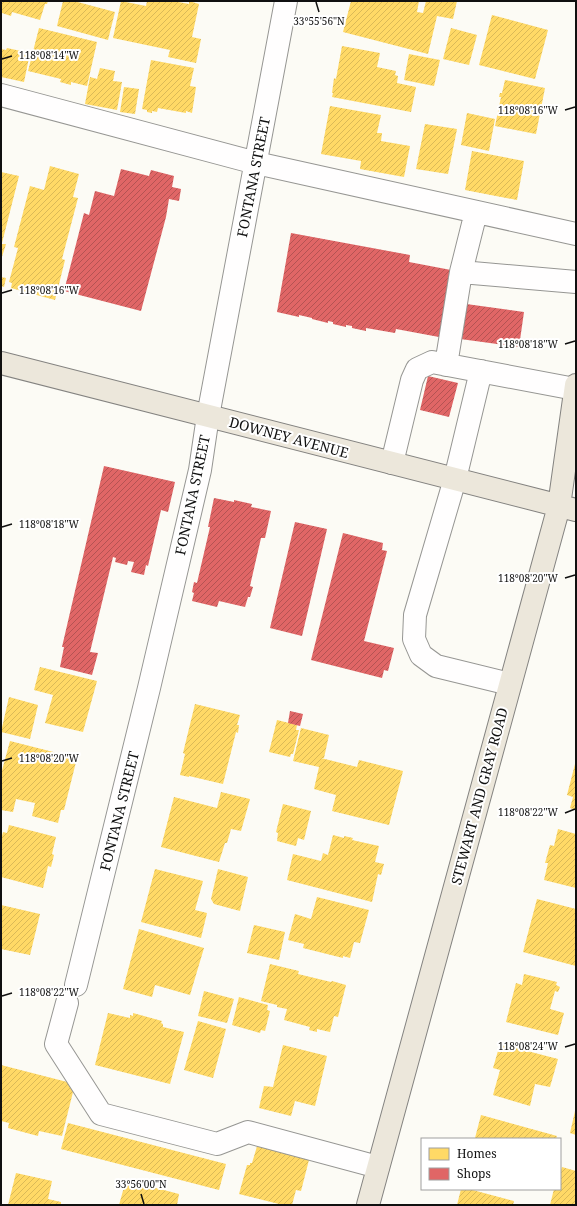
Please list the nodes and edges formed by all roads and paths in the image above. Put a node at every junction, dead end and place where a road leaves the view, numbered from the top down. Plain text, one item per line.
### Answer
1 (286, 1) edge
2 (1, 95) edge
3 (256, 163) junction
4 (476, 212) junction
5 (576, 234) edge
6 (461, 272) junction
7 (576, 282) edge
8 (1, 363) edge
9 (446, 365) junction
10 (481, 371) junction
11 (576, 385) edge
12 (576, 389) edge
13 (208, 416) junction
14 (392, 463) junction
15 (455, 479) junction
16 (567, 508) edge
17 (510, 684) junction
18 (378, 1167) junction
19 (368, 1205) edge

1 - 3 street, FONTANA STREET
2 - 3 street
3 - 4 street
3 - 13 street, FONTANA STREET
4 - 5 street
4 - 6 street
6 - 7 street
6 - 9 street
8 - 13 main road, DOWNEY AVENUE
9 - 10 street
9 - 14 street
10 - 12 street
10 - 15 street
11 - 12 main road, STEWART AND GRAY ROAD
12 - 16 main road, STEWART AND GRAY ROAD
13 - 14 main road, DOWNEY AVENUE
13 - 18 street, FONTANA STREET
14 - 15 main road, DOWNEY AVENUE
15 - 16 main road, DOWNEY AVENUE
15 - 17 street
16 - 17 main road, STEWART AND GRAY ROAD
17 - 18 main road, STEWART AND GRAY ROAD
18 - 19 main road, STEWART AND GRAY ROAD

